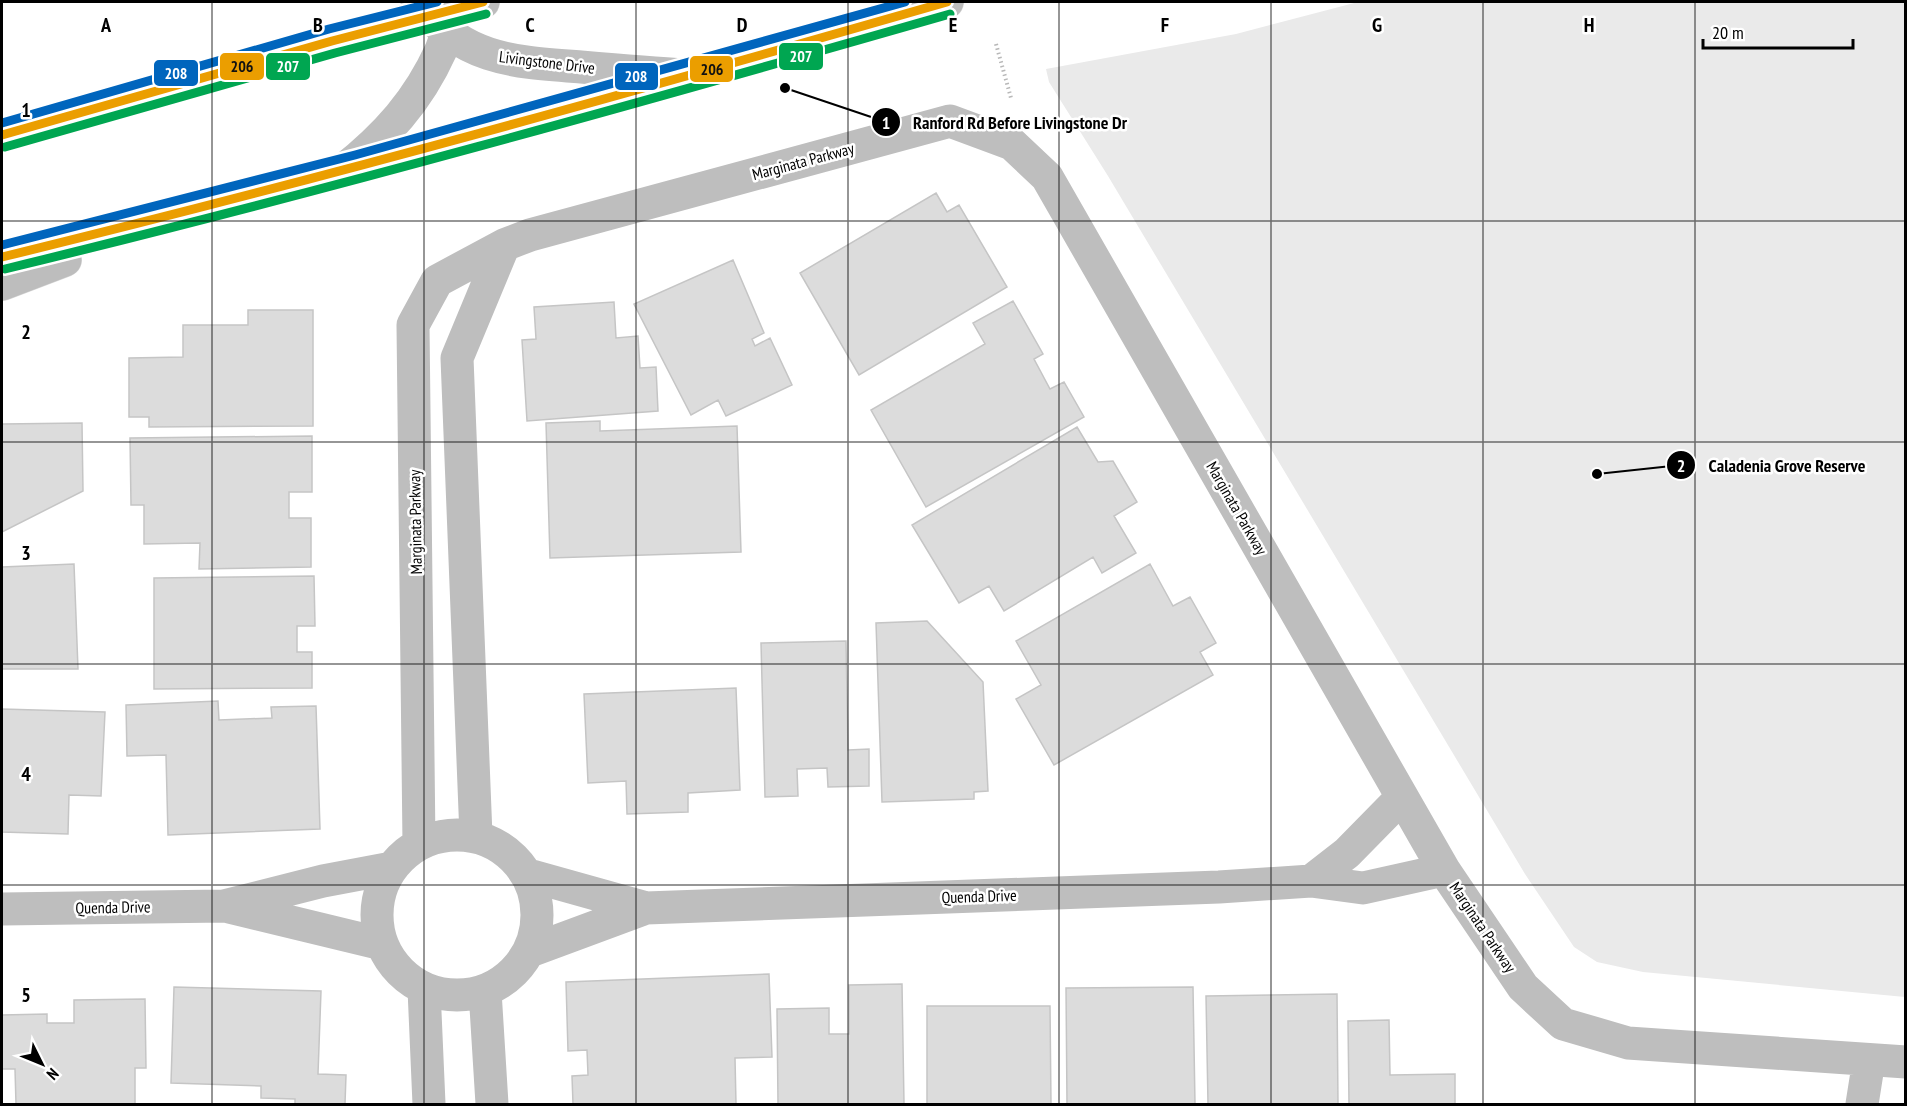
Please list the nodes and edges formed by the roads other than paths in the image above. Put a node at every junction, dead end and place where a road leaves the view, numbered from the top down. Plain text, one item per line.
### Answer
1 (947, 2) edge
2 (448, 10) edge
3 (690, 76) junction
4 (2, 135) edge
5 (342, 171) junction
6 (122, 229) junction
7 (504, 245) junction
8 (2, 257) edge
9 (2, 284) edge
10 (1402, 797) junction
11 (476, 836) junction
12 (419, 844) junction
13 (392, 868) junction
14 (1444, 870) junction
15 (528, 875) junction
16 (1311, 881) junction
17 (224, 906) junction
18 (646, 908) junction
19 (2, 909) edge
20 (382, 944) junction
21 (530, 951) junction
22 (424, 989) junction
23 (485, 991) junction
24 (1869, 1060) junction
25 (1905, 1062) edge
26 (429, 1104) edge
27 (492, 1104) edge
28 (1862, 1104) edge

1 - 3 main road
2 - 3 street, Livingstone Drive
2 - 4 main road
2 - 5 street
3 - 5 main road
5 - 6 main road
6 - 8 main road
6 - 9 main road
7 - 10 street, Marginata Parkway
7 - 11 street
7 - 12 street, Marginata Parkway
10 - 14 street, Marginata Parkway
10 - 16 street
11 - 12 street
11 - 15 street
12 - 13 street
13 - 17 street, Quenda Drive
13 - 20 street
14 - 16 street, Quenda Drive
14 - 24 street, Marginata Parkway
15 - 18 street, Quenda Drive
15 - 21 street
16 - 18 street, Quenda Drive
17 - 19 street, Quenda Drive
17 - 20 street, Quenda Drive
18 - 21 street, Quenda Drive
20 - 22 street
21 - 23 street
22 - 23 street
22 - 26 street
23 - 27 street
24 - 25 street, Marginata Parkway
24 - 28 street

